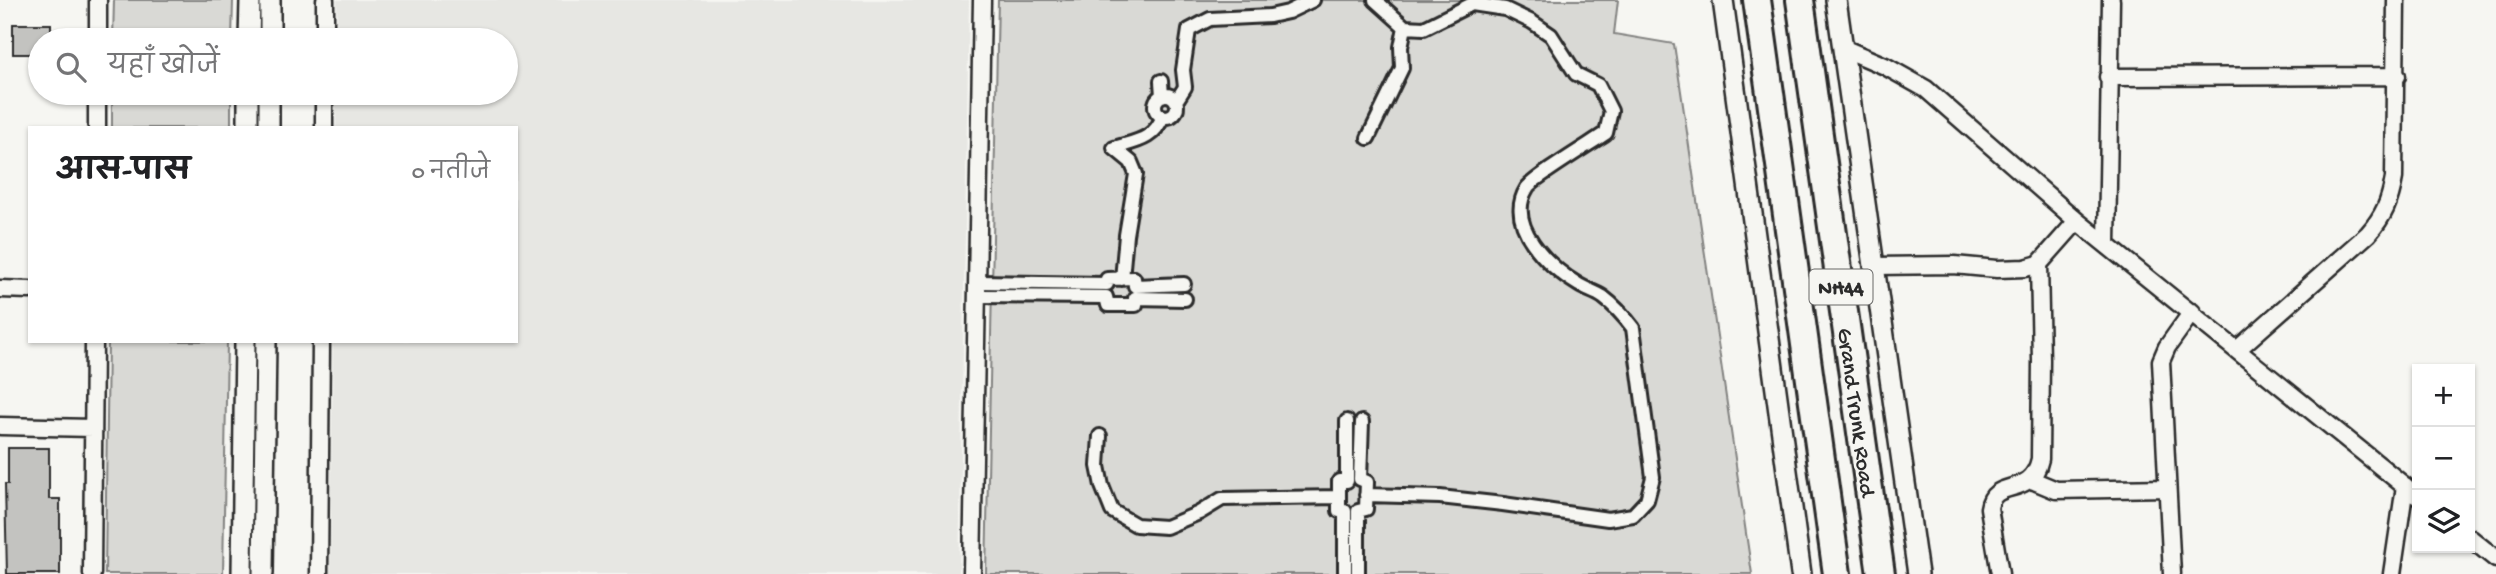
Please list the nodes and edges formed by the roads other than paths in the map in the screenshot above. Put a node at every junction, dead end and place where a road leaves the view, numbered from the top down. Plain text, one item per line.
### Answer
1 (98, 0) edge
2 (250, 0) edge
3 (270, 0) edge
4 (325, 0) edge
5 (982, 0) edge
6 (1313, 0) edge
7 (1375, 0) edge
8 (1723, 0) edge
9 (1758, 0) edge
10 (1800, 0) edge
11 (1836, 0) edge
12 (2111, 0) edge
13 (2396, 0) edge
14 (1405, 27) junction
15 (98, 28) edge
16 (249, 28) edge
17 (270, 28) edge
18 (325, 28) edge
19 (1843, 48) junction
20 (2397, 76) junction
21 (2108, 77) junction
22 (1161, 81) dead end
23 (1168, 97) junction
24 (97, 105) edge
25 (248, 105) edge
26 (269, 105) edge
27 (324, 105) edge
28 (97, 126) edge
29 (248, 126) edge
30 (269, 126) edge
31 (324, 126) edge
32 (1368, 138) dead end
33 (2077, 221) junction
34 (2107, 245) junction
35 (2039, 264) junction
36 (1874, 267) junction
37 (1122, 279) junction
38 (1184, 284) dead end
39 (0, 289) edge
40 (979, 289) junction
41 (28, 290) edge
42 (1185, 299) dead end
43 (2192, 312) junction
44 (94, 343) edge
45 (245, 343) edge
46 (266, 343) edge
47 (321, 343) edge
48 (2238, 349) junction
49 (1347, 421) dead end
50 (1362, 422) dead end
51 (0, 426) edge
52 (93, 428) junction
53 (1100, 436) dead end
54 (2032, 480) junction
55 (2167, 488) junction
56 (2411, 491) edge
57 (1366, 495) junction
58 (1339, 497) junction
59 (2475, 542) edge
60 (2496, 559) edge
61 (92, 574) edge
62 (242, 574) edge
63 (263, 574) edge
64 (319, 574) edge
65 (972, 574) edge
66 (1345, 574) edge
67 (1358, 574) edge
68 (1801, 574) edge
69 (1837, 574) edge
70 (1881, 574) edge
71 (1918, 574) edge
72 (2000, 574) edge
73 (2172, 574) edge
74 (2392, 574) edge

1 - 15 street
2 - 16 street
3 - 17 street
4 - 18 street
5 - 40 street
6 - 23 street
7 - 14 street
8 - 68 street
9 - 69 highway, Grand Trunk Road / NH44
10 - 70 highway, Grand Trunk Road / NH44
11 - 19 street
12 - 21 street
13 - 20 street
14 - 32 street
14 - 57 street
19 - 33 street
19 - 36 street
20 - 21 street
20 - 48 street
21 - 34 street
22 - 23 street
23 - 37 street
24 - 28 street
25 - 29 street
26 - 30 street
27 - 31 street
33 - 34 street
33 - 35 street
34 - 43 street
35 - 36 street
35 - 54 street
36 - 71 street
37 - 38 street
37 - 40 street
39 - 41 street
40 - 42 street
40 - 65 street
43 - 48 street
43 - 55 street
44 - 52 street
45 - 62 street
46 - 63 street
47 - 64 street
48 - 56 street
49 - 58 street
50 - 57 street
51 - 52 street
52 - 61 street
53 - 58 street
54 - 55 street
54 - 72 street
55 - 73 street
56 - 74 street
57 - 67 street
58 - 66 street
59 - 60 street

